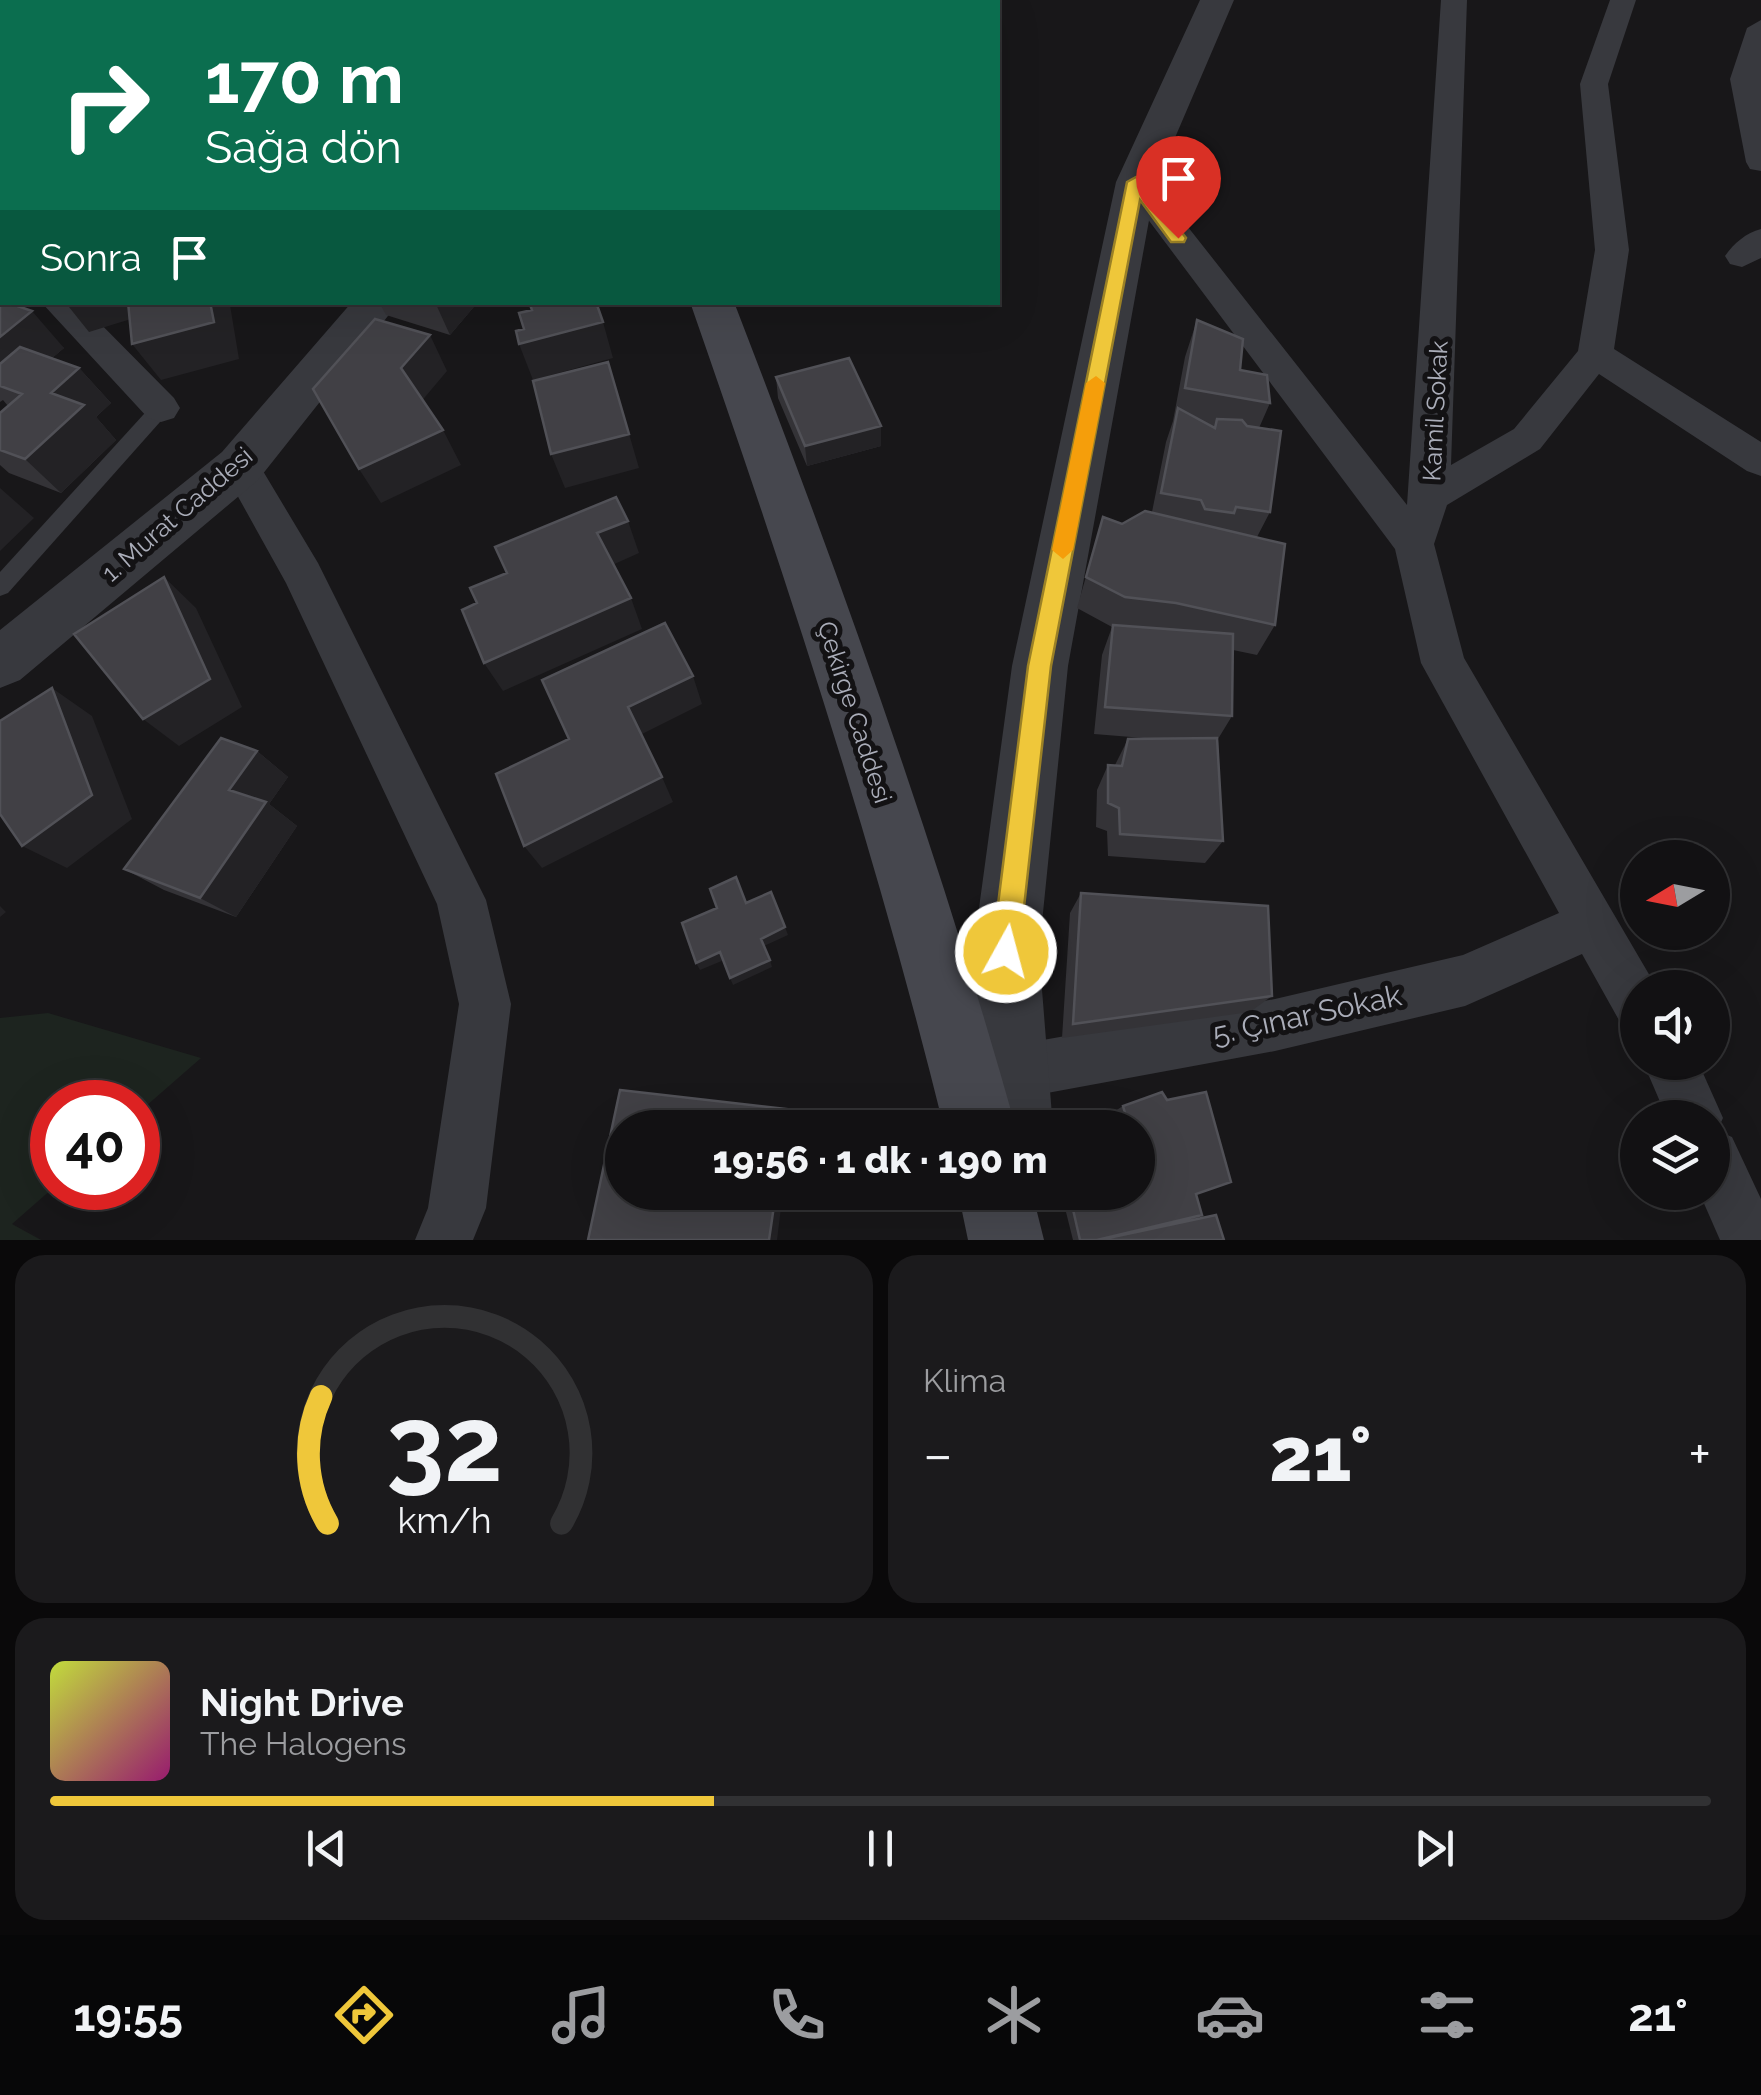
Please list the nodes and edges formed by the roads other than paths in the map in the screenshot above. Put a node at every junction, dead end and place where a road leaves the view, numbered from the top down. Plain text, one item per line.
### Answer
1 (1217, 0) edge
2 (1454, 0) edge
3 (1622, 0) edge
4 (1761, 28) edge
5 (1761, 162) edge
6 (1136, 182) junction
7 (61, 305) edge
8 (374, 305) edge
9 (713, 305) edge
10 (1595, 354) junction
11 (161, 408) joint
12 (1761, 460) edge
13 (240, 466) junction
14 (1430, 496) junction
15 (1414, 544) junction
16 (0, 587) edge
17 (0, 663) edge
18 (1590, 925) junction
19 (1620, 974) edge
20 (1014, 1072) junction
21 (975, 1110) edge
22 (1017, 1110) edge
23 (1730, 1196) edge
24 (977, 1210) edge
25 (999, 1210) edge
26 (1022, 1210) edge
27 (444, 1240) edge
28 (968, 1240) edge
29 (1006, 1240) edge
30 (1024, 1240) edge
31 (1750, 1240) edge

1 - 6 street
2 - 14 street, Kamil Sokak
3 - 10 street
4 - 5 street
6 - 15 street
6 - 20 street
7 - 11 street
8 - 13 street, 1. Murat Caddesi
9 - 21 main road, Çekirge Caddesi
10 - 12 street
10 - 14 street
11 - 16 lane
13 - 17 street, 1. Murat Caddesi
13 - 27 street
14 - 15 street, Kamil Sokak
15 - 18 street
18 - 19 street
18 - 20 street, 5. Çınar Sokak
20 - 22 street
23 - 31 street
24 - 28 street
25 - 29 main road
26 - 30 street

